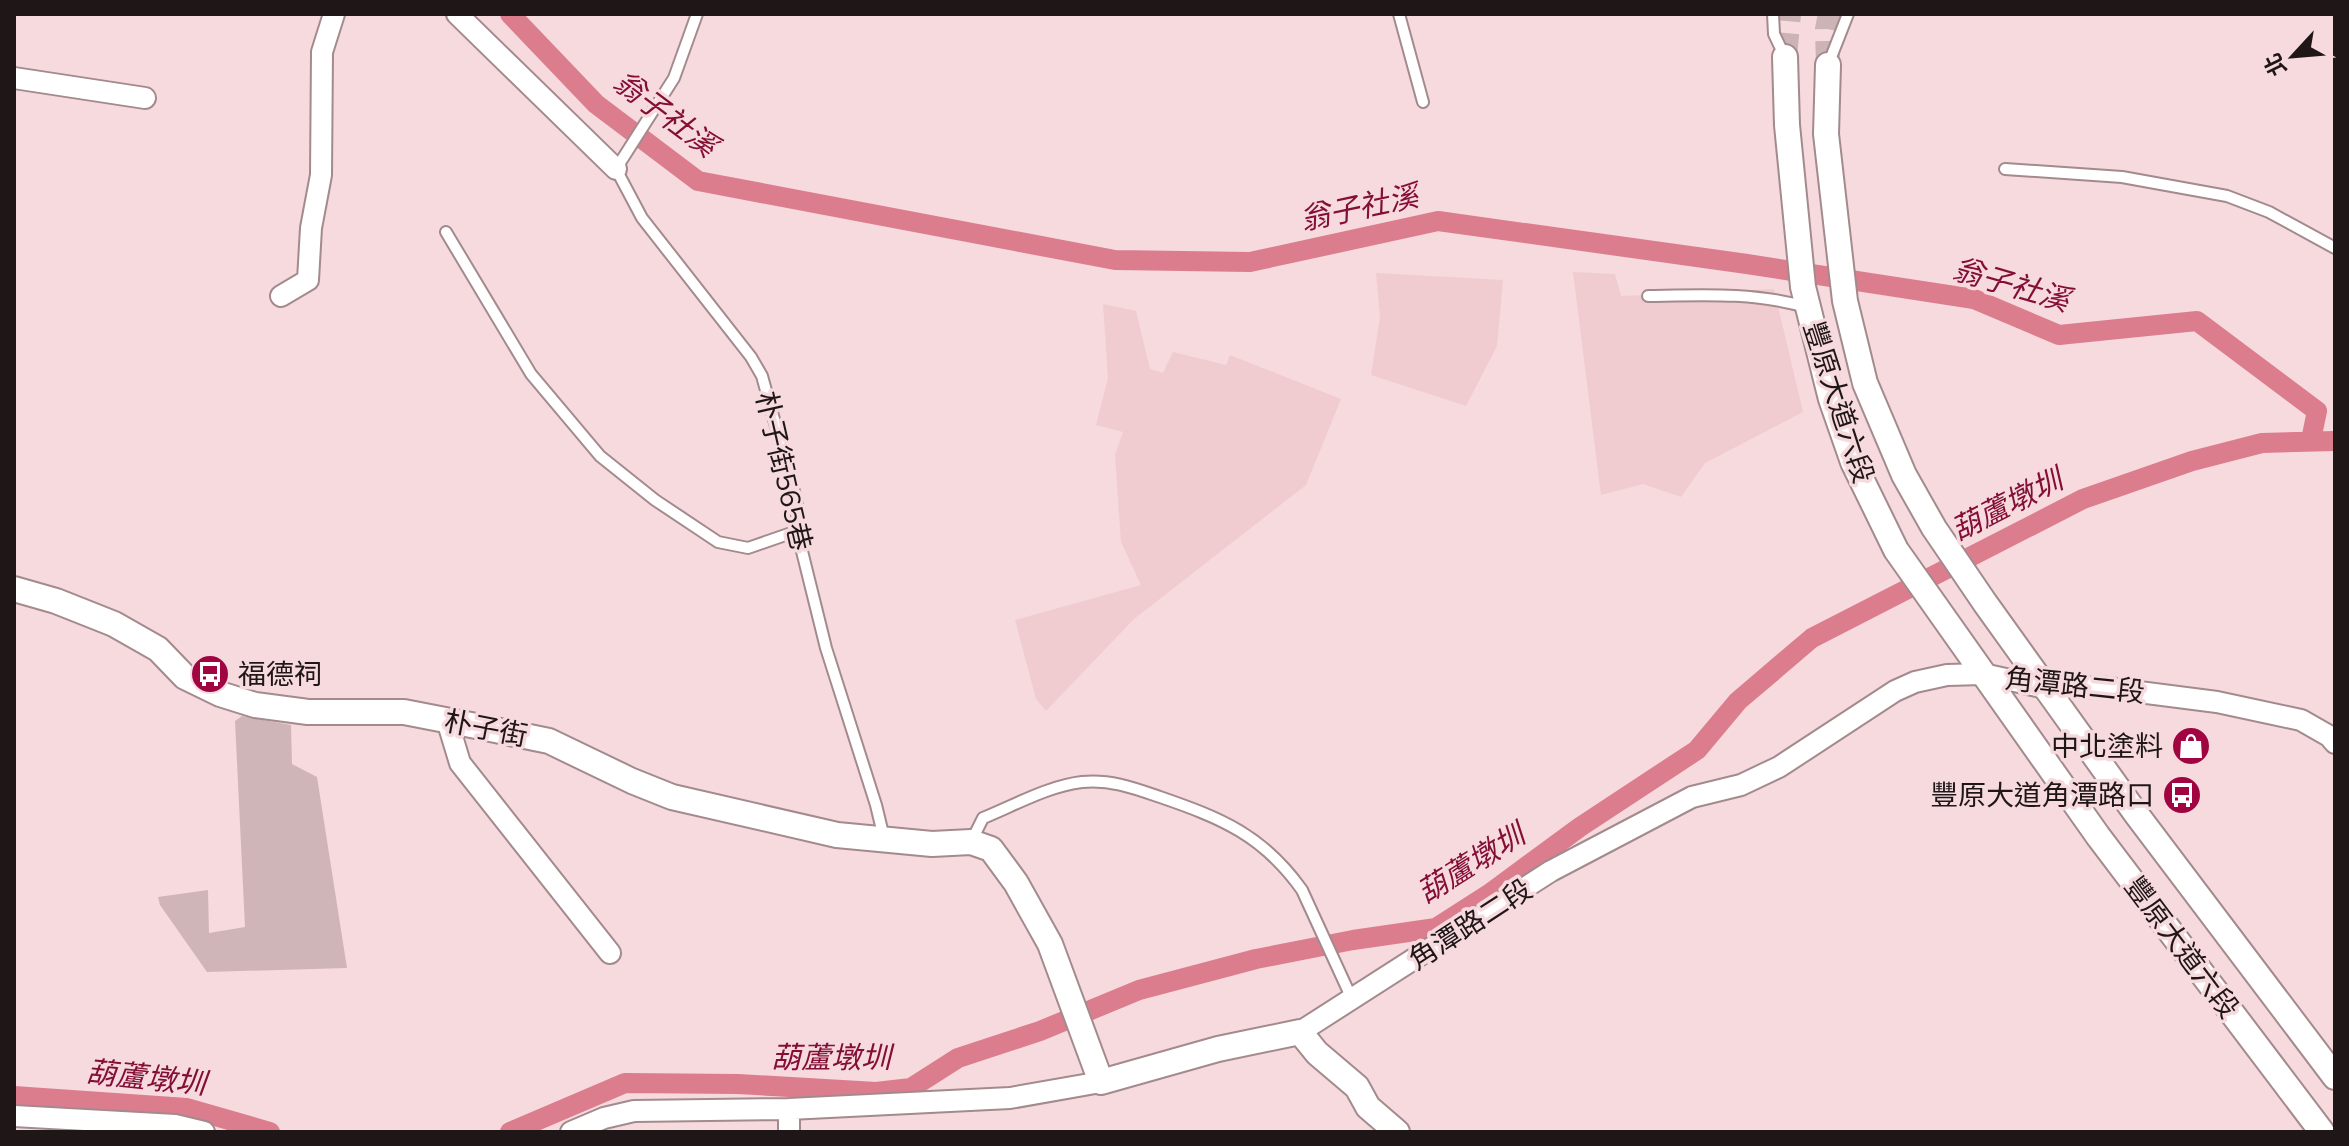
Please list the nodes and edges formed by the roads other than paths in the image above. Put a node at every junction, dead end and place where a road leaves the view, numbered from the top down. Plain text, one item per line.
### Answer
1 (334, 14) edge
2 (457, 14) edge
3 (697, 14) edge
4 (1399, 14) edge
5 (1773, 14) edge
6 (1848, 14) edge
7 (1785, 57) joint
8 (1828, 65) joint
9 (14, 78) edge
10 (145, 98) dead end
11 (1423, 102) dead end
12 (620, 165) junction
13 (2005, 169) dead end
14 (446, 232) dead end
15 (2335, 248) edge
16 (281, 296) dead end
17 (1648, 296) dead end
18 (1805, 298) junction
19 (797, 531) junction
20 (14, 589) edge
21 (1983, 674) junction
22 (2046, 688) junction
23 (447, 720) junction
24 (2335, 743) edge
25 (884, 840) junction
26 (971, 842) junction
27 (610, 953) dead end
28 (1352, 1001) junction
29 (1300, 1032) junction
30 (2335, 1077) edge
31 (1101, 1082) junction
32 (789, 1109) junction
33 (14, 1116) edge
34 (204, 1132) edge
35 (571, 1132) edge
36 (789, 1132) edge
37 (1397, 1132) edge
38 (2322, 1132) edge

1 - 16 street
2 - 12 street, 朴子街565巷
3 - 12 lane
4 - 11 lane
5 - 7 lane
6 - 8 lane
7 - 18 street, 豐原大道六段
8 - 22 street, 豐原大道六段
9 - 10 street
12 - 19 lane, 朴子街565巷
13 - 15 lane
14 - 19 lane
17 - 18 lane
18 - 21 street, 豐原大道六段
19 - 25 lane, 朴子街565巷
20 - 23 street, 朴子街
21 - 22 street, 角潭路二段
21 - 28 street, 角潭路二段
21 - 38 street, 豐原大道六段
22 - 24 street, 角潭路二段
22 - 30 street, 豐原大道六段
23 - 25 street, 朴子街
23 - 27 street
25 - 26 street, 朴子街
26 - 28 lane
26 - 31 street
28 - 29 street, 角潭路二段
29 - 31 street, 角潭路二段
29 - 37 street
31 - 32 street, 角潭路二段
32 - 35 street, 角潭路二段
32 - 36 street
33 - 34 street

